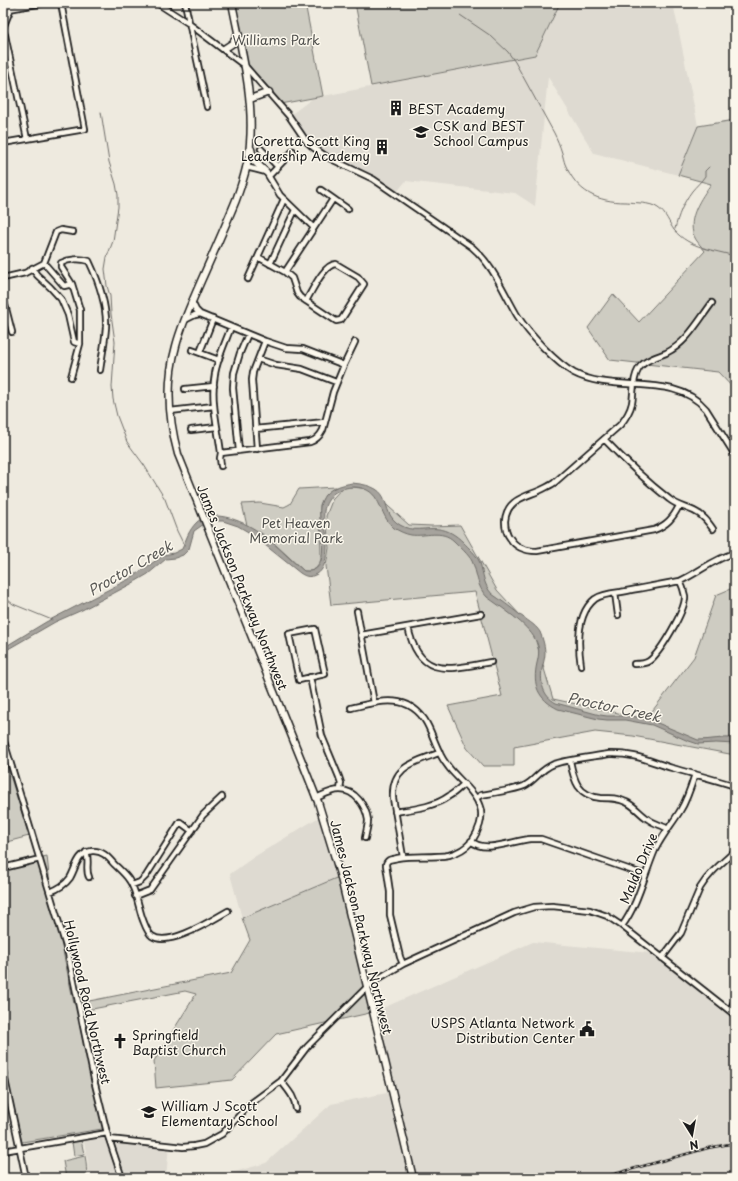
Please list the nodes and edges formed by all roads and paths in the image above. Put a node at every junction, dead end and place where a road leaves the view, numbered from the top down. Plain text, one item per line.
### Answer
1 (13, 3) edge
2 (43, 3) edge
3 (61, 3) edge
4 (157, 3) edge
5 (185, 3) edge
6 (232, 3) edge
7 (11, 9) junction
8 (3, 10) edge
9 (188, 23) junction
10 (3, 30) edge
11 (238, 34) junction
12 (224, 49) junction
13 (245, 66) junction
14 (269, 92) junction
15 (250, 99) junction
16 (207, 107) dead end
17 (27, 139) junction
18 (3, 143) edge
19 (250, 146) junction
20 (261, 150) dead end
21 (293, 151) dead end
22 (246, 167) junction
23 (278, 167) junction
24 (267, 174) junction
25 (321, 190) dead end
26 (284, 199) junction
27 (333, 199) junction
28 (348, 209) dead end
29 (295, 210) junction
30 (314, 228) junction
31 (73, 232) dead end
32 (258, 257) junction
33 (44, 263) junction
34 (270, 264) junction
35 (32, 268) junction
36 (285, 272) junction
37 (3, 278) edge
38 (248, 279) dead end
39 (72, 284) junction
40 (3, 297) edge
41 (306, 301) junction
42 (192, 302) junction
43 (712, 303) dead end
44 (200, 314) junction
45 (213, 319) junction
46 (184, 320) junction
47 (230, 327) junction
48 (12, 332) dead end
49 (248, 334) junction
50 (265, 341) junction
51 (355, 342) dead end
52 (80, 344) junction
53 (192, 350) dead end
54 (200, 352) junction
55 (258, 359) junction
56 (219, 360) junction
57 (344, 365) junction
58 (100, 370) dead end
59 (70, 377) dead end
60 (336, 382) junction
61 (634, 384) junction
62 (214, 386) junction
63 (185, 389) dead end
64 (214, 406) junction
65 (170, 411) junction
66 (325, 422) junction
67 (217, 427) junction
68 (255, 429) junction
69 (190, 430) dead end
70 (604, 439) junction
71 (257, 449) junction
72 (239, 451) junction
73 (221, 453) junction
74 (735, 455) edge
75 (221, 466) dead end
76 (679, 506) junction
77 (713, 530) dead end
78 (735, 553) edge
79 (680, 581) junction
80 (615, 593) junction
81 (357, 611) dead end
82 (481, 614) dead end
83 (618, 615) dead end
84 (408, 627) junction
85 (361, 635) junction
86 (491, 662) dead end
87 (634, 664) dead end
88 (581, 666) dead end
89 (310, 677) junction
90 (374, 703) junction
91 (351, 708) dead end
92 (3, 738) edge
93 (439, 753) junction
94 (570, 761) junction
95 (695, 774) junction
96 (464, 784) junction
97 (735, 786) edge
98 (340, 790) junction
99 (222, 797) dead end
100 (316, 798) junction
101 (476, 798) junction
102 (395, 812) junction
103 (668, 829) junction
104 (192, 831) junction
105 (365, 838) dead end
106 (471, 841) junction
107 (735, 851) edge
108 (86, 852) junction
109 (403, 857) junction
110 (40, 859) junction
111 (3, 868) edge
112 (645, 876) junction
113 (89, 877) dead end
114 (132, 885) junction
115 (50, 892) junction
116 (135, 896) junction
117 (228, 911) dead end
118 (622, 926) junction
119 (662, 958) junction
120 (403, 964) junction
121 (367, 987) junction
122 (735, 999) edge
123 (730, 1011) junction
124 (735, 1015) edge
125 (3, 1070) edge
126 (281, 1081) junction
127 (6, 1096) edge
128 (296, 1109) dead end
129 (107, 1133) junction
130 (109, 1139) junction
131 (20, 1148) junction
132 (3, 1151) edge
133 (26, 1178) edge
134 (122, 1178) edge
135 (413, 1178) edge

1 - 7 street
2 - 7 street
3 - 17 street
4 - 9 street
5 - 9 street
6 - 11 main road, James Jackson Parkway Northwest
7 - 8 street
7 - 10 street
9 - 12 street
9 - 16 street
10 - 17 street
11 - 12 main road
11 - 13 main road, James Jackson Parkway Northwest
12 - 13 street
13 - 14 street
13 - 15 main road, James Jackson Parkway Northwest
14 - 15 main road
14 - 61 street
15 - 19 main road, James Jackson Parkway Northwest
17 - 18 street
19 - 22 main road, James Jackson Parkway Northwest
19 - 24 main road
20 - 23 street
21 - 23 street
22 - 24 street
22 - 42 main road, James Jackson Parkway Northwest
23 - 24 street
24 - 26 street
25 - 27 street
26 - 29 street
26 - 32 street
27 - 28 street
27 - 30 street
29 - 30 street
29 - 34 street
30 - 36 street
31 - 33 street
32 - 34 street
32 - 38 street
33 - 35 street
33 - 39 street
34 - 36 street
35 - 37 street
35 - 52 street
36 - 41 street
39 - 52 street
39 - 58 street
40 - 48 street
41 - 41 street
42 - 44 street
42 - 46 main road, James Jackson Parkway Northwest
43 - 61 street
44 - 45 street
44 - 46 street
45 - 47 street
45 - 54 street
46 - 65 main road, James Jackson Parkway Northwest
47 - 49 street
47 - 56 street
49 - 50 street
49 - 72 street
50 - 55 street
50 - 57 street
51 - 57 street
52 - 59 street
53 - 54 street
54 - 56 street
55 - 60 street
55 - 68 street
56 - 62 street
57 - 60 street
60 - 66 street
61 - 70 street
61 - 74 street
62 - 63 street
62 - 64 street
64 - 65 street
64 - 67 street
65 - 100 main road, James Jackson Parkway Northwest
66 - 68 street
66 - 71 street
67 - 69 street
67 - 73 street
68 - 71 street
70 - 76 street
70 - 76 street
71 - 72 street
72 - 73 street
73 - 75 street
76 - 77 street
78 - 79 street
79 - 80 street
79 - 87 street
80 - 83 street
80 - 88 street
81 - 85 street
82 - 84 street
84 - 85 street
84 - 86 street
85 - 90 street
89 - 89 street
89 - 98 street
90 - 91 street
90 - 93 street
92 - 110 street, Hollywood Road Northwest
93 - 96 street
93 - 102 street
94 - 95 street
94 - 101 street
94 - 103 street
95 - 97 street
95 - 103 street, Maldo Drive
96 - 101 street
96 - 102 street
98 - 100 street
98 - 105 street
99 - 104 street
100 - 121 main road, James Jackson Parkway Northwest
101 - 106 street
102 - 109 street
103 - 112 street, Maldo Drive
104 - 114 street
104 - 116 street
106 - 109 street
106 - 112 street
107 - 119 street
108 - 113 street
108 - 114 street
108 - 115 street
109 - 120 street
110 - 111 street
110 - 115 street, Hollywood Road Northwest
112 - 118 street, Maldo Drive
114 - 116 street
115 - 129 street, Hollywood Road Northwest
116 - 117 street
118 - 119 street
118 - 120 street
119 - 123 street
120 - 121 street
121 - 126 street
121 - 135 main road, James Jackson Parkway Northwest
122 - 123 street
123 - 124 street
125 - 127 street
126 - 128 street
126 - 130 street
127 - 131 street
129 - 130 street, Hollywood Road Northwest
129 - 131 street
130 - 134 street, Hollywood Road Northwest
131 - 132 street
131 - 133 street

